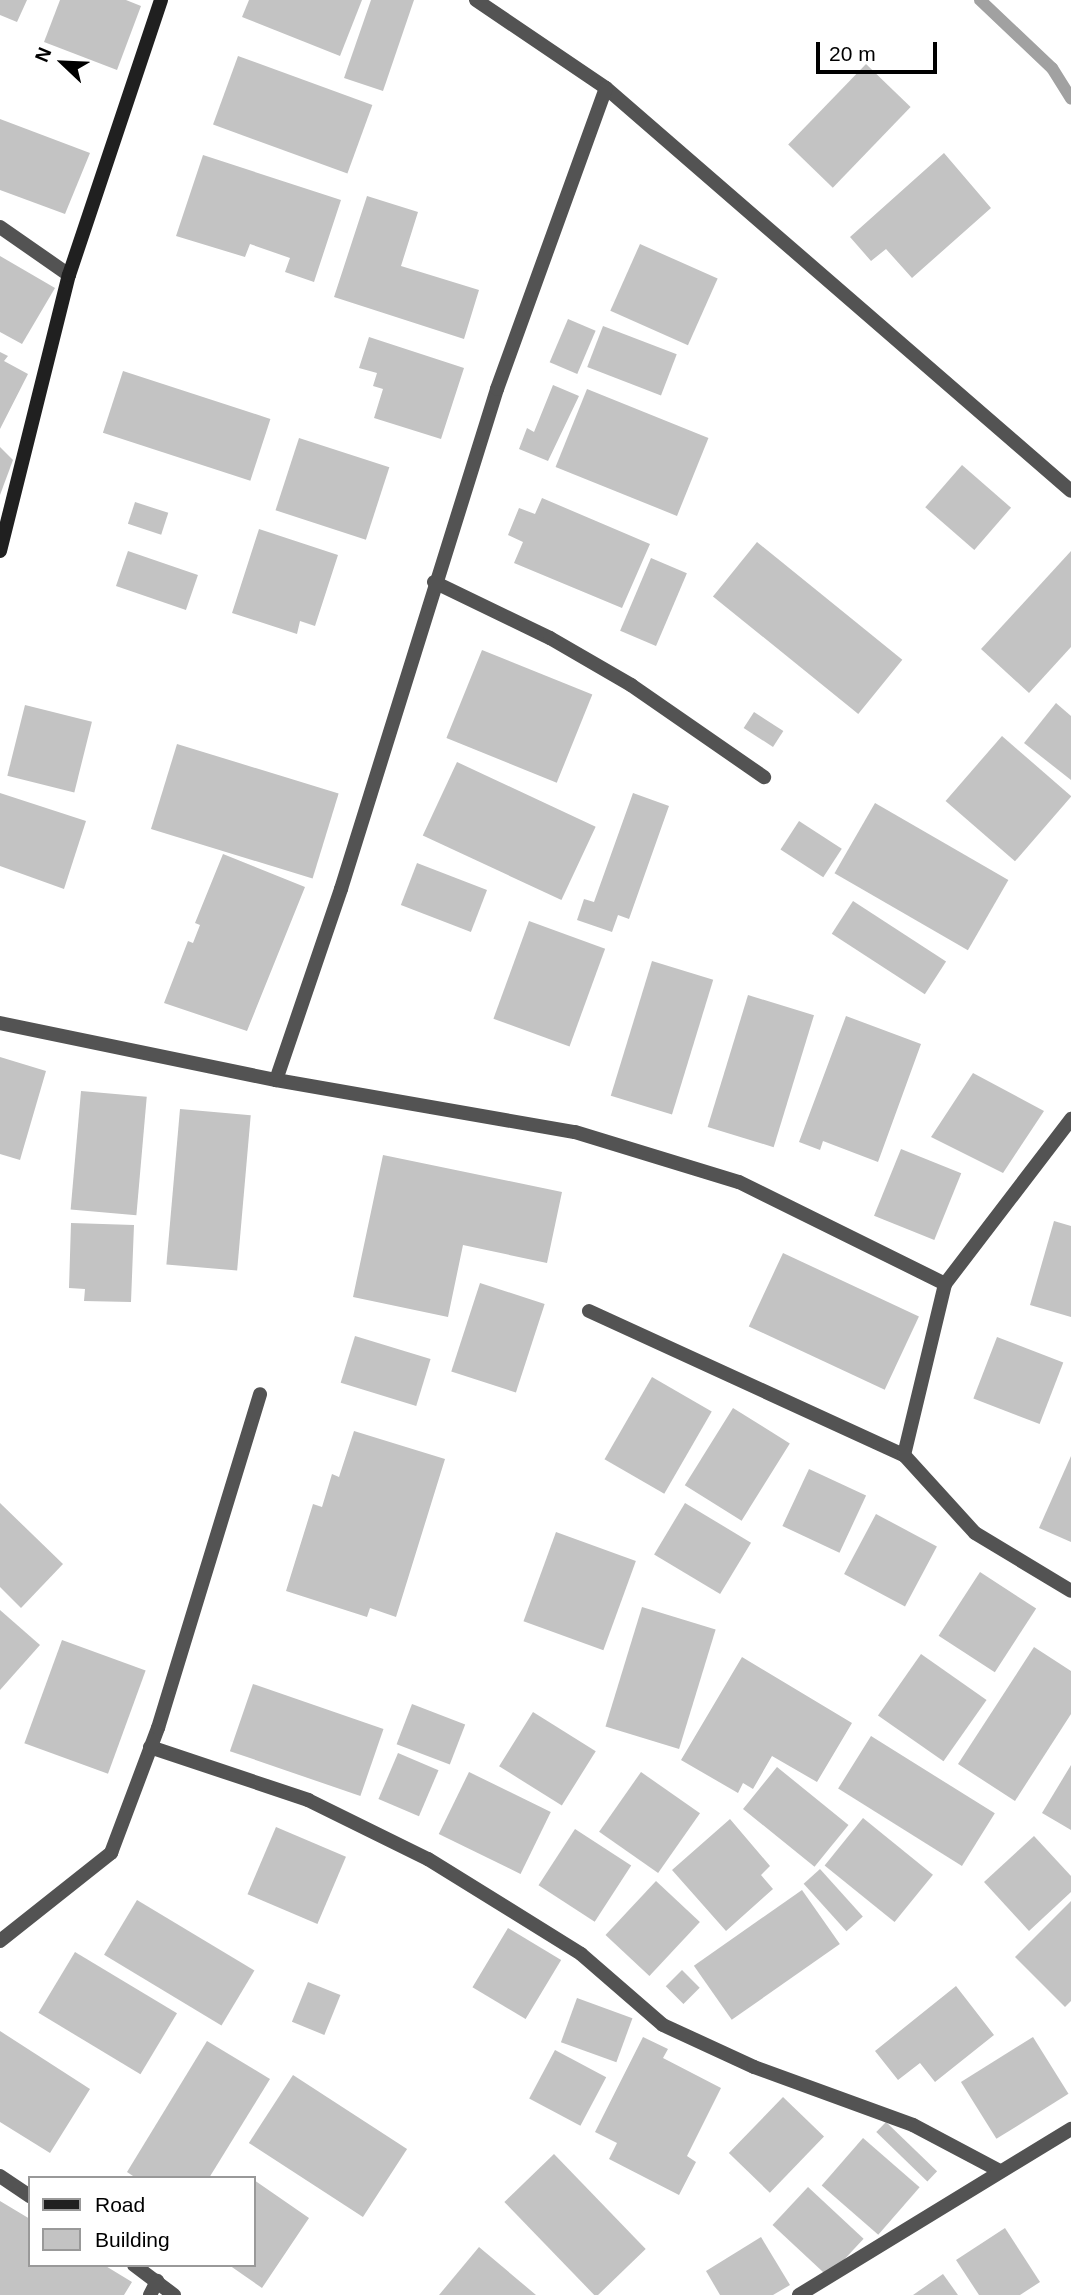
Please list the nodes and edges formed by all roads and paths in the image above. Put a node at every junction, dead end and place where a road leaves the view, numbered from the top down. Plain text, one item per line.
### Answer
1 (161, 0) edge
2 (476, 0) edge
3 (606, 88) junction
4 (0, 227) edge
5 (69, 275) junction
6 (1071, 491) edge
7 (0, 551) edge
8 (434, 582) junction
9 (765, 777) dead end
10 (0, 1023) edge
11 (276, 1080) junction
12 (1071, 1119) edge
13 (945, 1284) junction
14 (589, 1311) dead end
15 (260, 1394) dead end
16 (904, 1455) junction
17 (1071, 1591) edge
18 (150, 1747) junction
19 (0, 1941) edge
20 (1071, 2129) edge
21 (1000, 2171) junction
22 (0, 2176) edge
23 (28, 2195) edge
24 (137, 2267) edge
25 (157, 2281) junction
26 (150, 2295) edge
27 (174, 2295) edge
28 (799, 2295) edge

1 - 5 street
2 - 3 street
3 - 6 street
3 - 8 street
4 - 5 street
5 - 7 street
8 - 9 street
8 - 11 street
10 - 11 street
11 - 13 street
12 - 13 street
13 - 16 street
14 - 16 street
15 - 18 street
16 - 17 street
18 - 19 street
18 - 21 street
20 - 21 street
21 - 28 street
22 - 23 street
24 - 25 street
25 - 26 street
25 - 27 street

